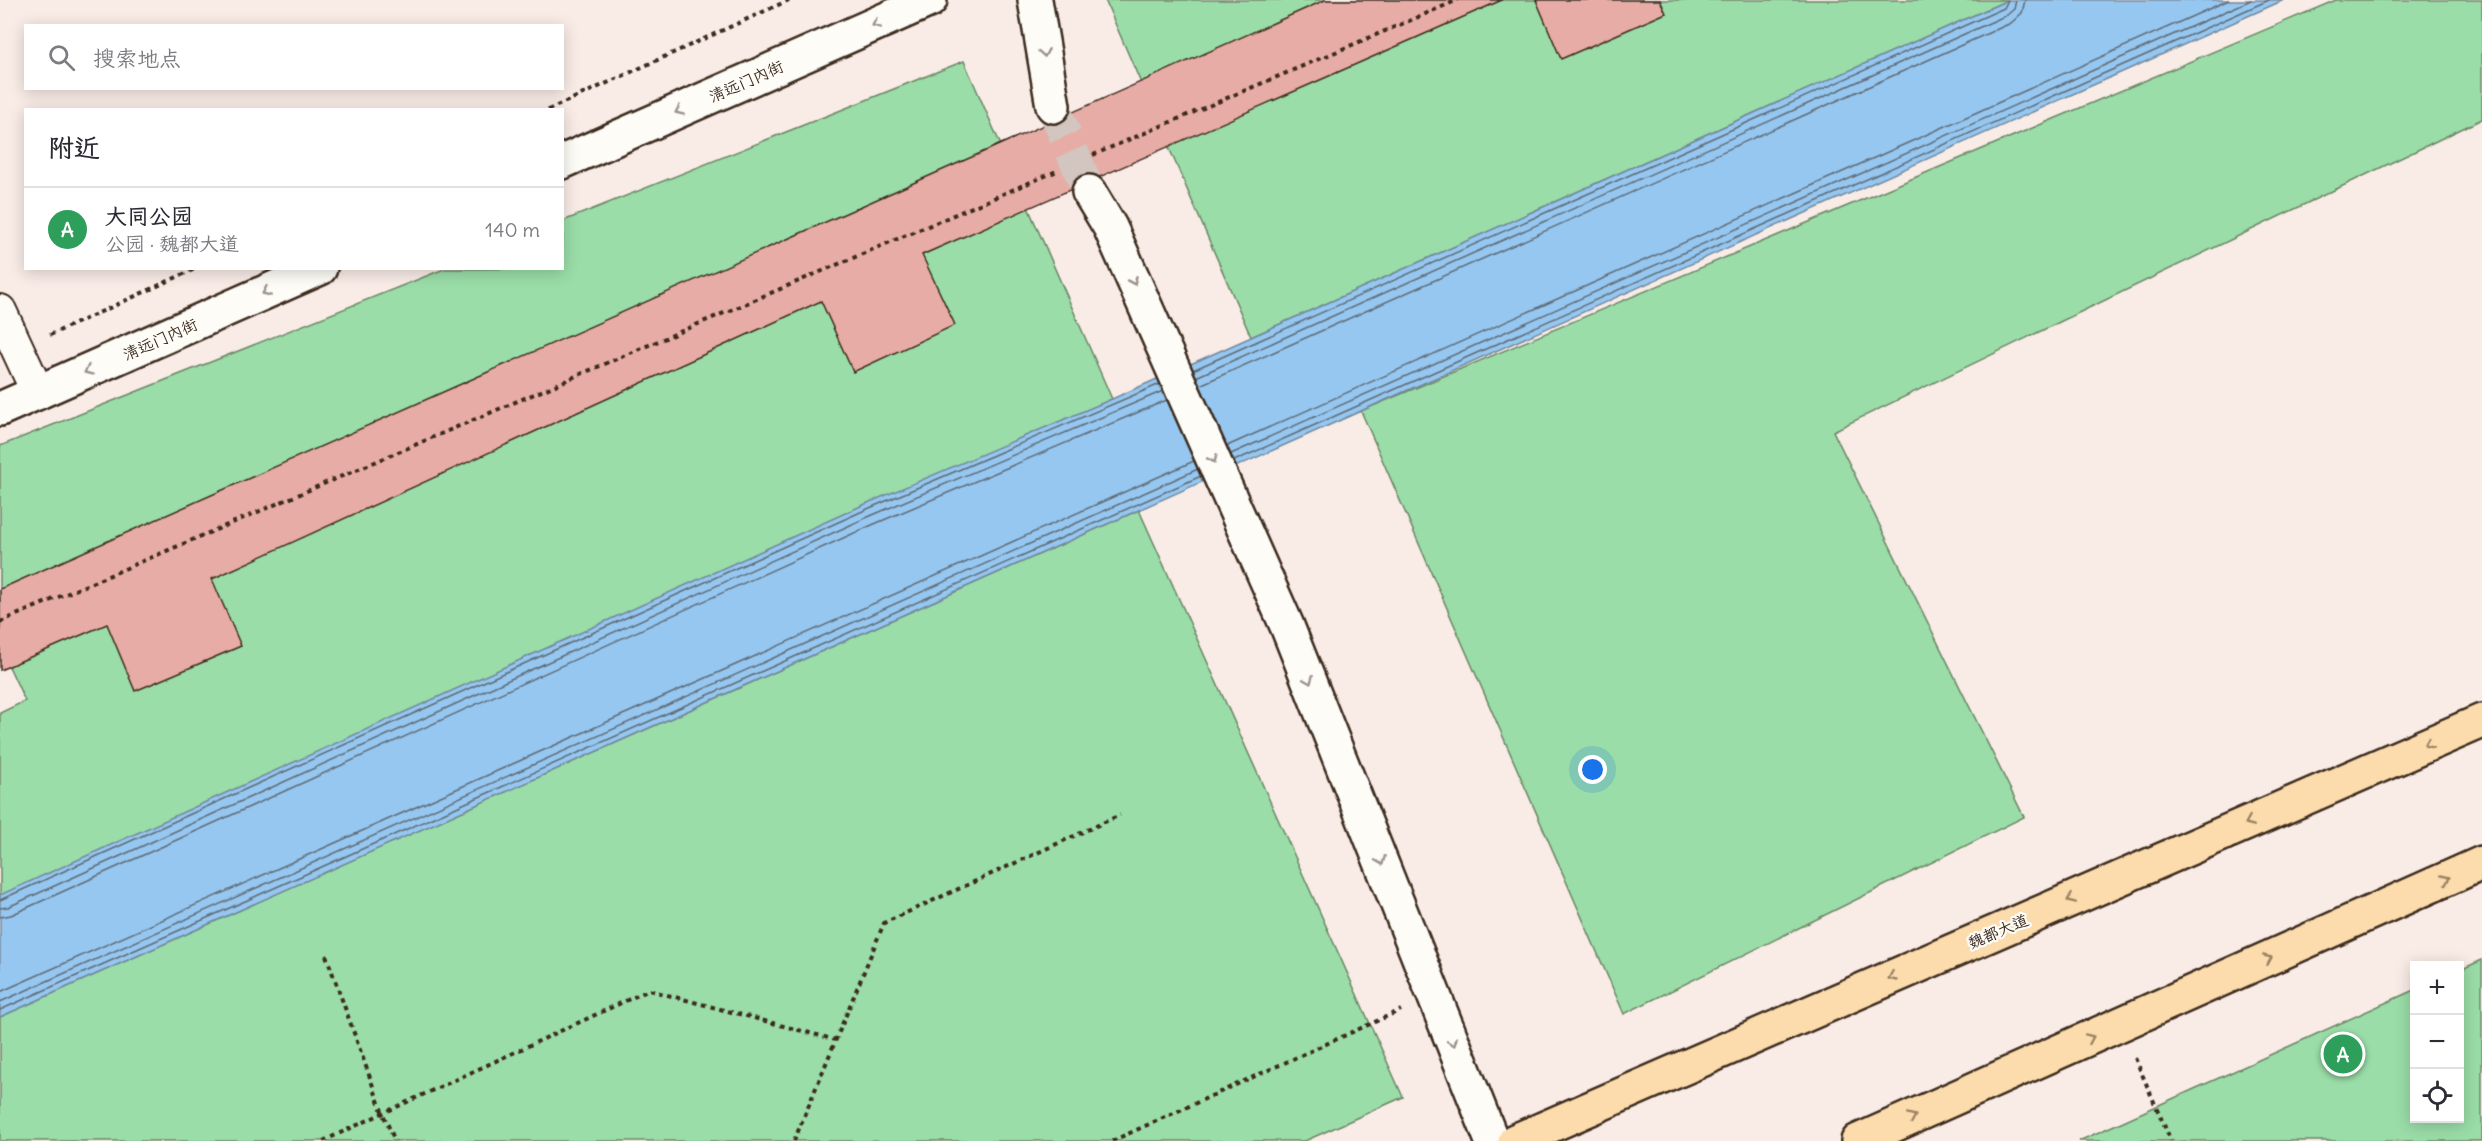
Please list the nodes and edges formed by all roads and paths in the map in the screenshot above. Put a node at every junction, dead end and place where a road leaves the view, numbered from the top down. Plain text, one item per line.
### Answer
1 (789, 0) edge
2 (930, 0) edge
3 (1035, 0) edge
4 (1458, 0) edge
5 (1053, 106) tunnel mouth
6 (552, 108) edge
7 (1085, 159) dead end
8 (564, 161) edge
9 (1063, 168) dead end
10 (1089, 192) tunnel mouth
11 (193, 270) edge
12 (315, 270) edge
13 (0, 311) edge
14 (18, 350) junction
15 (38, 393) junction
16 (0, 410) edge
17 (0, 622) edge
18 (2482, 721) edge
19 (1120, 815) dead end
20 (2482, 863) edge
21 (326, 955) dead end
22 (1434, 995) junction
23 (2120, 1024) junction
24 (836, 1040) junction
25 (383, 1113) junction
26 (323, 1141) edge
27 (395, 1141) edge
28 (794, 1141) edge
29 (1112, 1141) edge
30 (1492, 1141) edge
31 (1515, 1141) edge
32 (1858, 1141) edge
33 (2171, 1141) edge

1 - 6 path
2 -> 8 main road, 清远门内街
3 -> 5 main road
4 - 7 path
9 - 17 path
10 -> 22 main road
11 - 14 path
12 -> 15 main road, 清远门内街
13 - 14 street
14 - 15 street
15 - 16 main road, 清远门内街
18 -> 31 main road, 魏都大道
19 - 24 path
23 -> 20 main road
21 - 25 path
22 - 29 path
22 -> 30 main road
32 -> 23 main road
23 - 33 path
24 - 25 path
24 - 28 path
25 - 26 path
25 - 27 path

